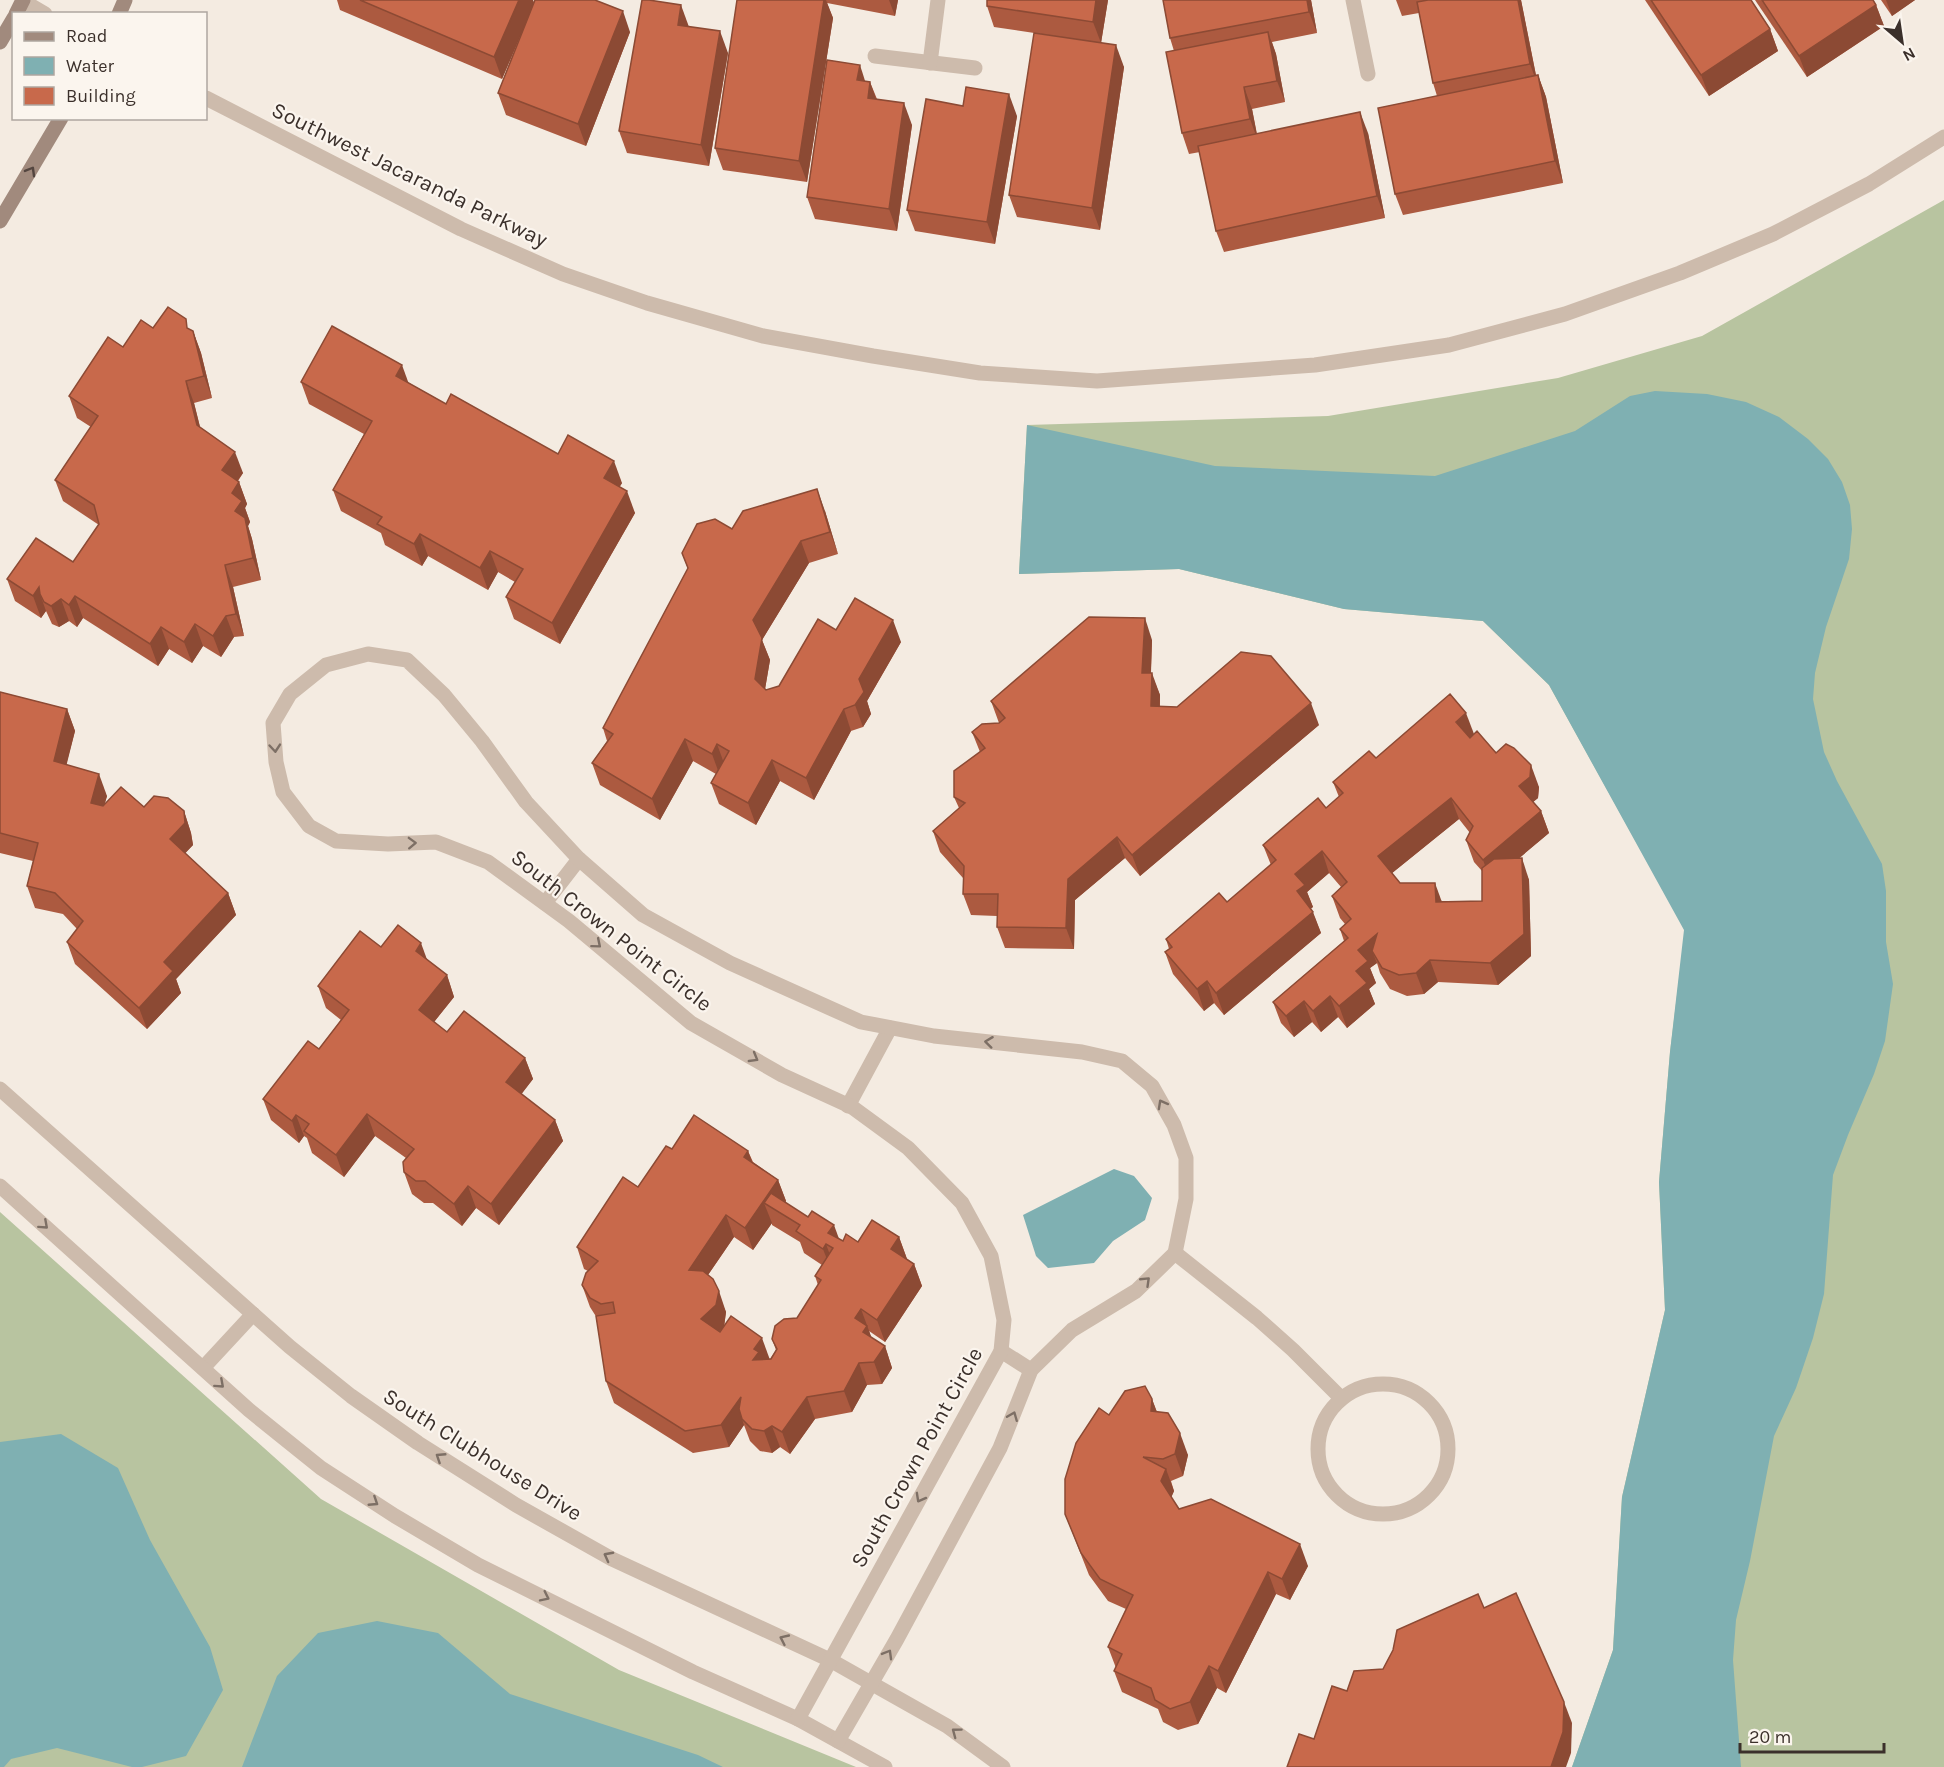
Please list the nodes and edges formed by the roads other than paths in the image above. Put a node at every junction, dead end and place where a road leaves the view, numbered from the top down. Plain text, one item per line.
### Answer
1 (938, 0) edge
2 (1353, 0) edge
3 (21, 5) edge
4 (40, 12) edge
5 (12, 21) edge
6 (0, 42) edge
7 (875, 56) dead end
8 (930, 63) junction
9 (975, 68) dead end
10 (1368, 74) dead end
11 (207, 99) edge
12 (61, 120) edge
13 (1944, 136) edge
14 (0, 220) edge
15 (579, 859) junction
16 (545, 903) junction
17 (890, 1028) junction
18 (0, 1089) edge
19 (848, 1106) junction
20 (0, 1186) edge
21 (1175, 1252) junction
22 (254, 1314) junction
23 (1001, 1352) junction
24 (203, 1368) junction
25 (1031, 1370) junction
26 (1341, 1398) junction
27 (830, 1660) junction
28 (871, 1683) junction
29 (798, 1719) junction
30 (838, 1741) junction
31 (885, 1767) edge
32 (1003, 1767) edge

1 - 8 street
2 - 10 street
3 - 4 street
5 - 6 main road
7 - 8 street
8 - 9 street
11 - 13 street, Southwest Jacaranda Parkway
14 -> 12 main road
15 - 16 street
15 -> 16 street, South Crown Point Circle
15 - 17 street, South Crown Point Circle
16 -> 19 street, South Crown Point Circle
17 - 19 street
21 -> 17 street, South Crown Point Circle
18 - 22 street, South Clubhouse Drive
19 - 23 street, South Crown Point Circle
20 -> 24 street
25 -> 21 street
21 - 26 street
22 - 24 street
27 -> 22 street, South Clubhouse Drive
23 - 25 street
23 -> 27 street, South Crown Point Circle
24 -> 29 street
28 -> 25 street
26 - 26 street
27 - 28 street, South Clubhouse Drive
27 - 29 street, South Crown Point Circle
28 - 30 street
32 -> 28 street, South Clubhouse Drive
29 - 30 street
30 - 31 street

